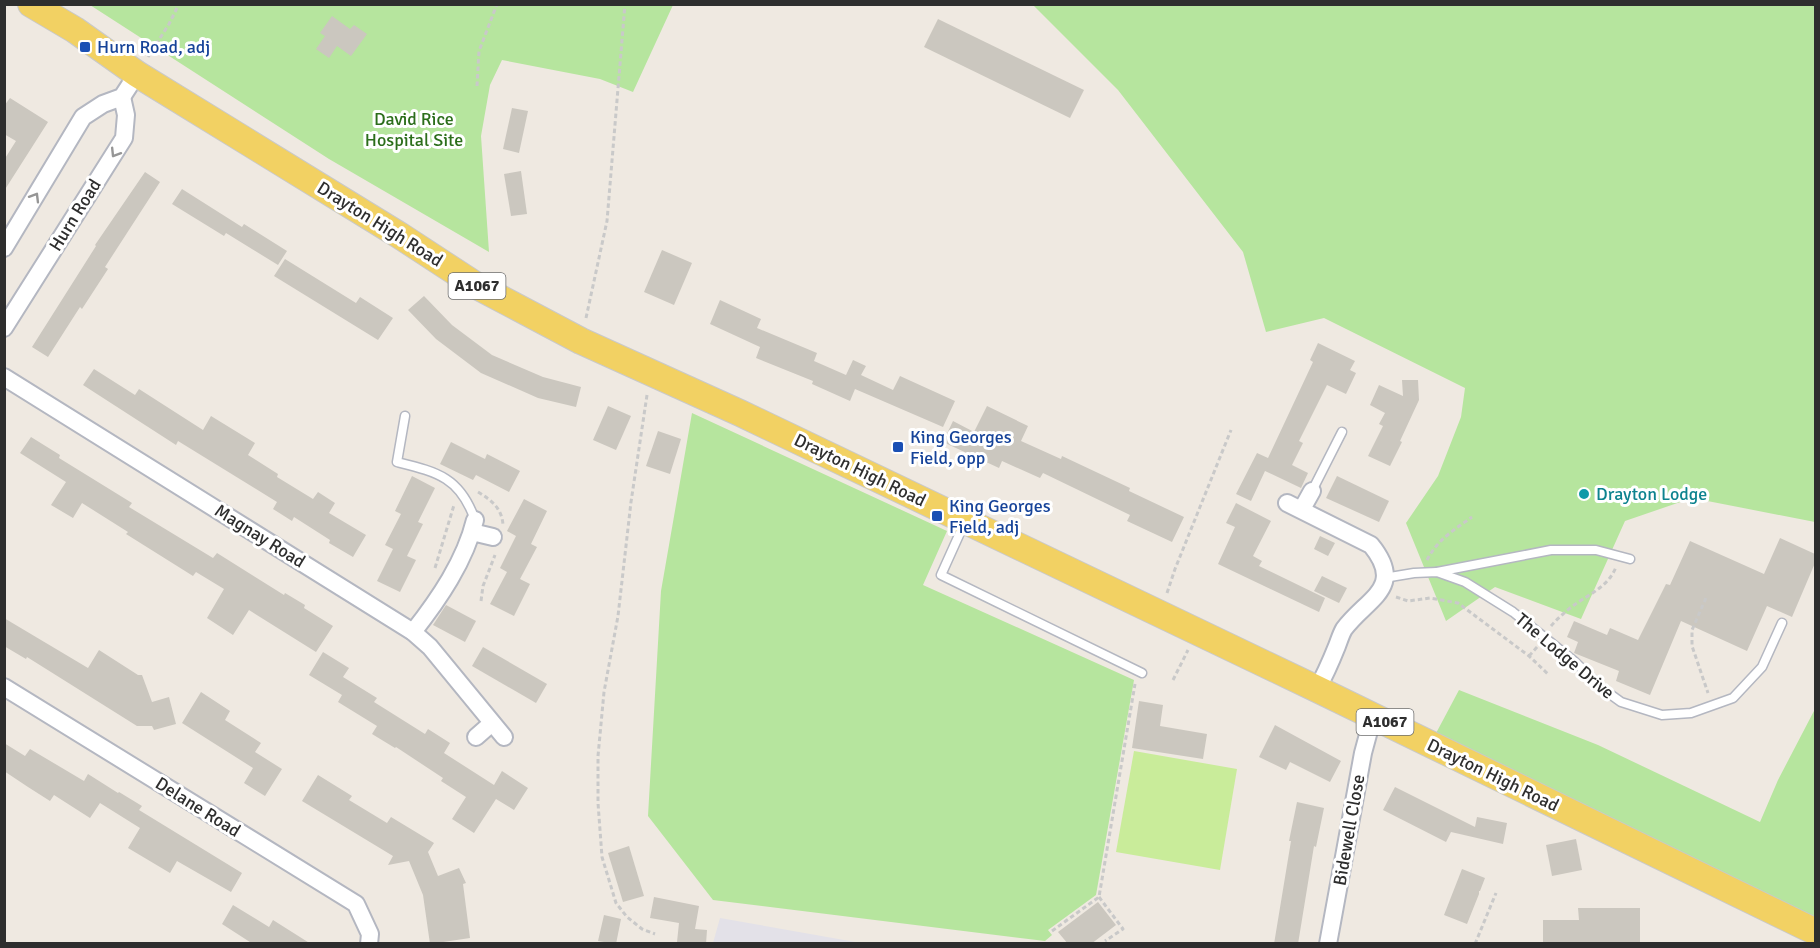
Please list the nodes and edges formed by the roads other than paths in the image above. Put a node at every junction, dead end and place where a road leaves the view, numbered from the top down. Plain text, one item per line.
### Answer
1 (31, 4) edge
2 (137, 74) junction
3 (122, 98) junction
4 (4, 248) edge
5 (4, 328) edge
6 (4, 377) edge
7 (405, 416) dead end
8 (1342, 432) dead end
9 (1312, 490) joint
10 (966, 521) junction
11 (473, 526) junction
12 (493, 537) dead end
13 (1630, 559) dead end
14 (1437, 572) junction
15 (1383, 583) junction
16 (1782, 623) dead end
17 (413, 632) junction
18 (1140, 672) road end
19 (4, 687) edge
20 (1317, 689) junction
21 (1373, 716) junction
22 (492, 723) junction
23 (476, 737) dead end
24 (504, 737) dead end
25 (1815, 932) edge
26 (369, 944) edge
27 (1328, 944) edge

1 - 2 main road, Drayton High Road / A1067
2 - 3 street
2 - 10 main road, Drayton High Road / A1067
4 -> 3 street
3 -> 5 street, Hurn Road
6 - 17 street, Magnay Road
7 - 11 lane
8 - 9 lane
9 - 15 street
10 - 18 lane
10 - 20 main road, Drayton High Road / A1067
11 - 12 street
11 - 17 street
13 - 14 lane
14 - 15 lane, The Lodge Drive
14 - 16 lane, The Lodge Drive
15 - 20 street
17 - 22 street, Magnay Road
19 - 26 street, Delane Road
20 - 21 main road, Drayton High Road / A1067
21 - 25 main road, Drayton High Road / A1067
21 - 27 street, Bidewell Close
22 - 23 street
22 - 24 street, Magnay Road

